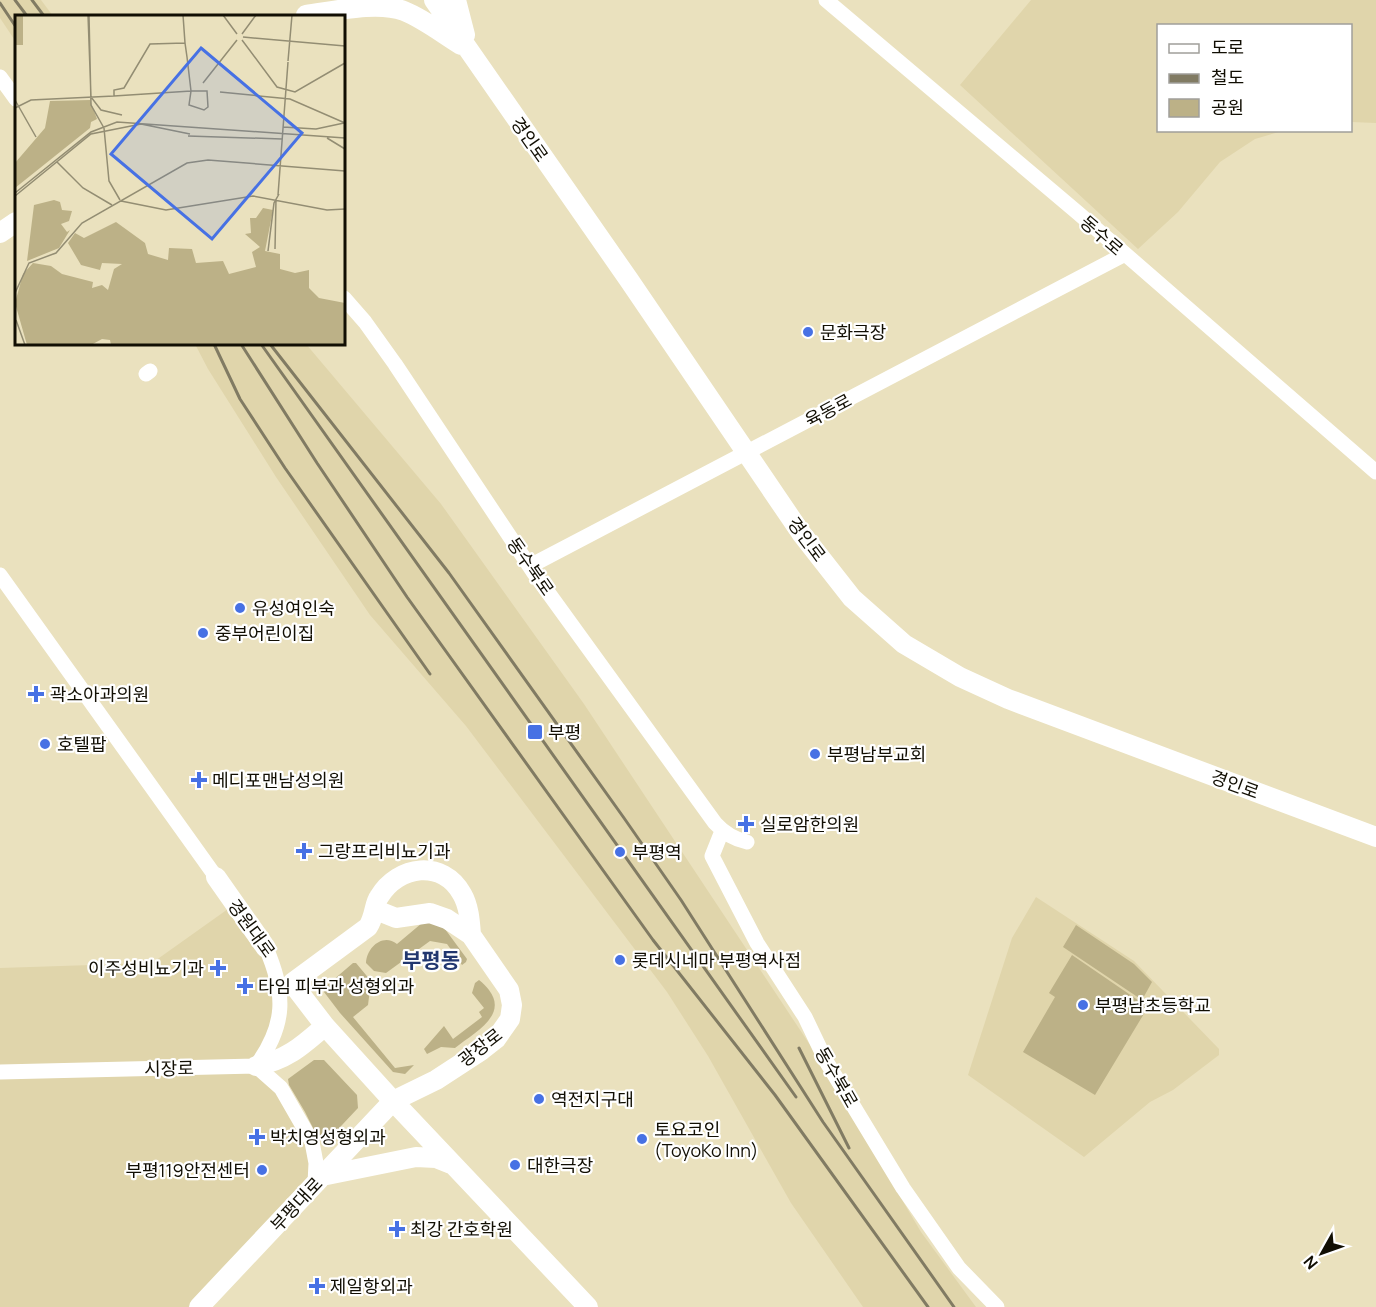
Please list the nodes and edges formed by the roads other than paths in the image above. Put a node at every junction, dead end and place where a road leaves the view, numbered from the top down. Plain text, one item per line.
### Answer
1 (328, 0) edge
2 (434, 0) edge
3 (456, 0) edge
4 (826, 0) edge
5 (306, 15) edge
6 (312, 15) edge
7 (469, 49) junction
8 (0, 77) edge
9 (15, 98) edge
10 (15, 223) edge
11 (0, 233) edge
12 (1125, 254) junction
13 (345, 299) edge
14 (746, 453) junction
15 (1376, 472) edge
16 (530, 566) junction
17 (0, 575) edge
18 (723, 831) junction
19 (1376, 837) edge
20 (747, 842) dead end
21 (216, 877) joint
22 (376, 910) junction
23 (471, 934) junction
24 (266, 948) junction
25 (292, 983) junction
26 (325, 1026) junction
27 (256, 1066) junction
28 (0, 1072) edge
29 (393, 1101) junction
30 (456, 1167) junction
31 (318, 1180) junction
32 (199, 1307) edge
33 (588, 1307) edge
34 (997, 1307) edge

1 - 5 main road
2 - 7 main road, 경인로
3 - 7 main road
4 - 12 street, 동수로
6 - 7 main road
7 - 14 main road, 경인로
8 - 9 street
10 - 11 main road
12 - 14 street, 육동로
12 - 15 street, 동수로
13 - 16 street, 동수북로
14 - 16 street, 육동로
14 - 19 main road, 경인로
16 - 18 street, 동수북로
17 - 21 street, 경원대로
18 - 20 street, 동수북로
18 - 34 street, 동수북로
21 - 24 main road, 경원대로
22 - 23 main road, 광장로
22 - 23 main road, 광장로
22 - 25 main road, 광장로
23 - 29 main road, 광장로
24 - 25 street, 경원대로
24 - 27 street
25 - 26 main road, 경원대로
26 - 27 main road, 시장로
26 - 29 main road, 경원대로
27 - 28 street, 시장로
27 - 31 street
29 - 30 main road, 경원대로
29 - 31 main road, 부평대로
30 - 31 main road
30 - 33 main road, 경원대로
31 - 32 main road, 부평대로

